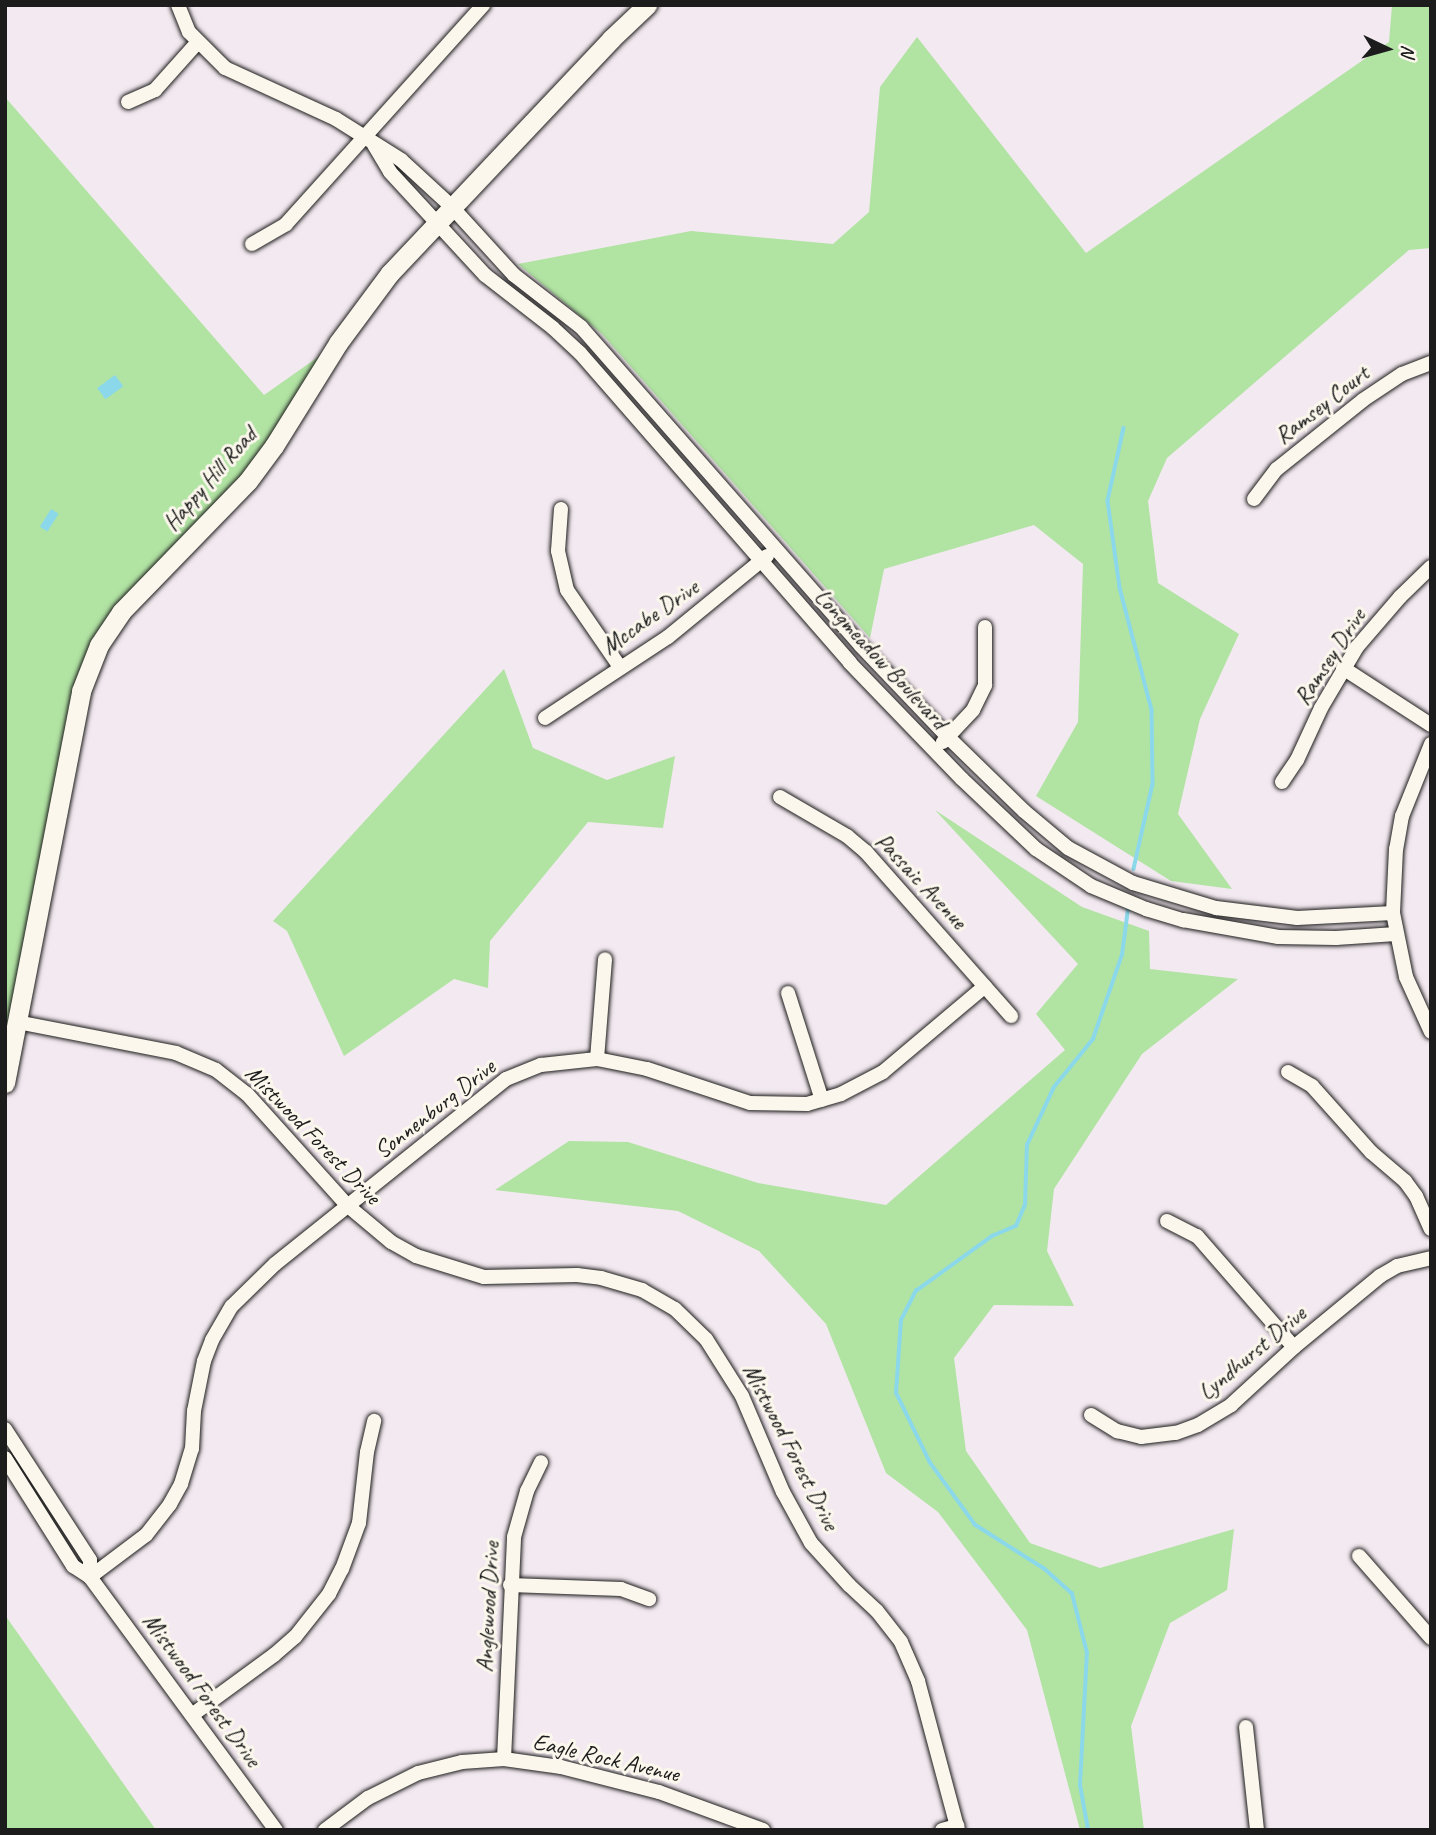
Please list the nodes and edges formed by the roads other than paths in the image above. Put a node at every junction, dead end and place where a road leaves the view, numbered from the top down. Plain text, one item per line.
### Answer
1 (178, 5) edge
2 (483, 5) edge
3 (647, 5) edge
4 (197, 43) junction
5 (128, 102) dead end
6 (369, 140) junction
7 (451, 206) junction
8 (438, 220) junction
9 (252, 244) dead end
10 (1431, 363) edge
11 (1254, 499) dead end
12 (561, 509) dead end
13 (776, 548) junction
14 (761, 561) junction
15 (1431, 567) edge
16 (985, 627) dead end
17 (620, 667) junction
18 (1343, 668) junction
19 (545, 718) dead end
20 (1431, 725) edge
21 (948, 737) junction
22 (1431, 744) edge
23 (935, 751) junction
24 (1282, 782) dead end
25 (780, 797) dead end
26 (1393, 913) junction
27 (1396, 934) junction
28 (605, 959) dead end
29 (985, 986) junction
30 (788, 993) dead end
31 (1012, 1016) dead end
32 (11, 1021) edge
33 (1431, 1032) edge
34 (597, 1059) junction
35 (1288, 1072) dead end
36 (5, 1083) edge
37 (822, 1100) junction
38 (348, 1206) junction
39 (1167, 1221) dead end
40 (1431, 1229) edge
41 (1431, 1258) edge
42 (1294, 1347) junction
43 (1091, 1415) dead end
44 (374, 1421) dead end
45 (5, 1429) edge
46 (5, 1458) edge
47 (541, 1462) dead end
48 (1359, 1556) dead end
49 (90, 1577) junction
50 (510, 1585) junction
51 (649, 1599) dead end
52 (1431, 1637) edge
53 (192, 1715) junction
54 (1246, 1727) dead end
55 (503, 1759) junction
56 (957, 1828) edge
57 (276, 1830) edge
58 (325, 1830) edge
59 (763, 1830) edge
60 (942, 1830) edge
61 (1257, 1830) edge

1 - 4 street
2 - 6 street
3 - 7 street, Happy Hill Road
4 - 5 street
4 - 6 street, Longmeadow Boulevard
6 - 7 street, Longmeadow Boulevard
6 - 8 street, Longmeadow Boulevard
6 - 9 street
7 - 8 street, Happy Hill Road
7 - 13 street, Longmeadow Boulevard
8 - 14 street, Longmeadow Boulevard
8 - 32 street, Happy Hill Road
10 - 11 street, Ramsey Court
12 - 17 street
13 - 14 street, Mccabe Drive
13 - 21 street, Longmeadow Boulevard
14 - 17 street, Mccabe Drive
14 - 23 street, Longmeadow Boulevard
15 - 18 street, Ramsey Drive
16 - 21 street
17 - 19 street, Mccabe Drive
18 - 20 street
18 - 24 street, Ramsey Drive
21 - 23 street
21 - 26 street, Longmeadow Boulevard
22 - 26 street
23 - 27 street, Longmeadow Boulevard
25 - 29 street, Passaic Avenue
26 - 27 street
27 - 33 street
28 - 34 street
29 - 31 street, Passaic Avenue
29 - 37 street, Sonnenburg Drive
30 - 37 street
32 - 36 street, Happy Hill Road
32 - 38 street, Mistwood Forest Drive
34 - 37 street, Sonnenburg Drive
34 - 38 street, Sonnenburg Drive
35 - 40 street
38 - 49 street, Sonnenburg Drive
38 - 56 street, Mistwood Forest Drive
39 - 42 street
41 - 42 street, Lyndhurst Drive
42 - 43 street, Lyndhurst Drive
44 - 53 street
45 - 49 street, Mistwood Forest Drive
46 - 49 street, Mistwood Forest Drive
47 - 50 street, Anglewood Drive
48 - 52 street
49 - 53 street, Mistwood Forest Drive
50 - 51 street
50 - 55 street, Anglewood Drive
53 - 57 street, Mistwood Forest Drive
54 - 61 street
55 - 58 street, Eagle Rock Avenue
55 - 59 street, Eagle Rock Avenue
56 - 60 street

